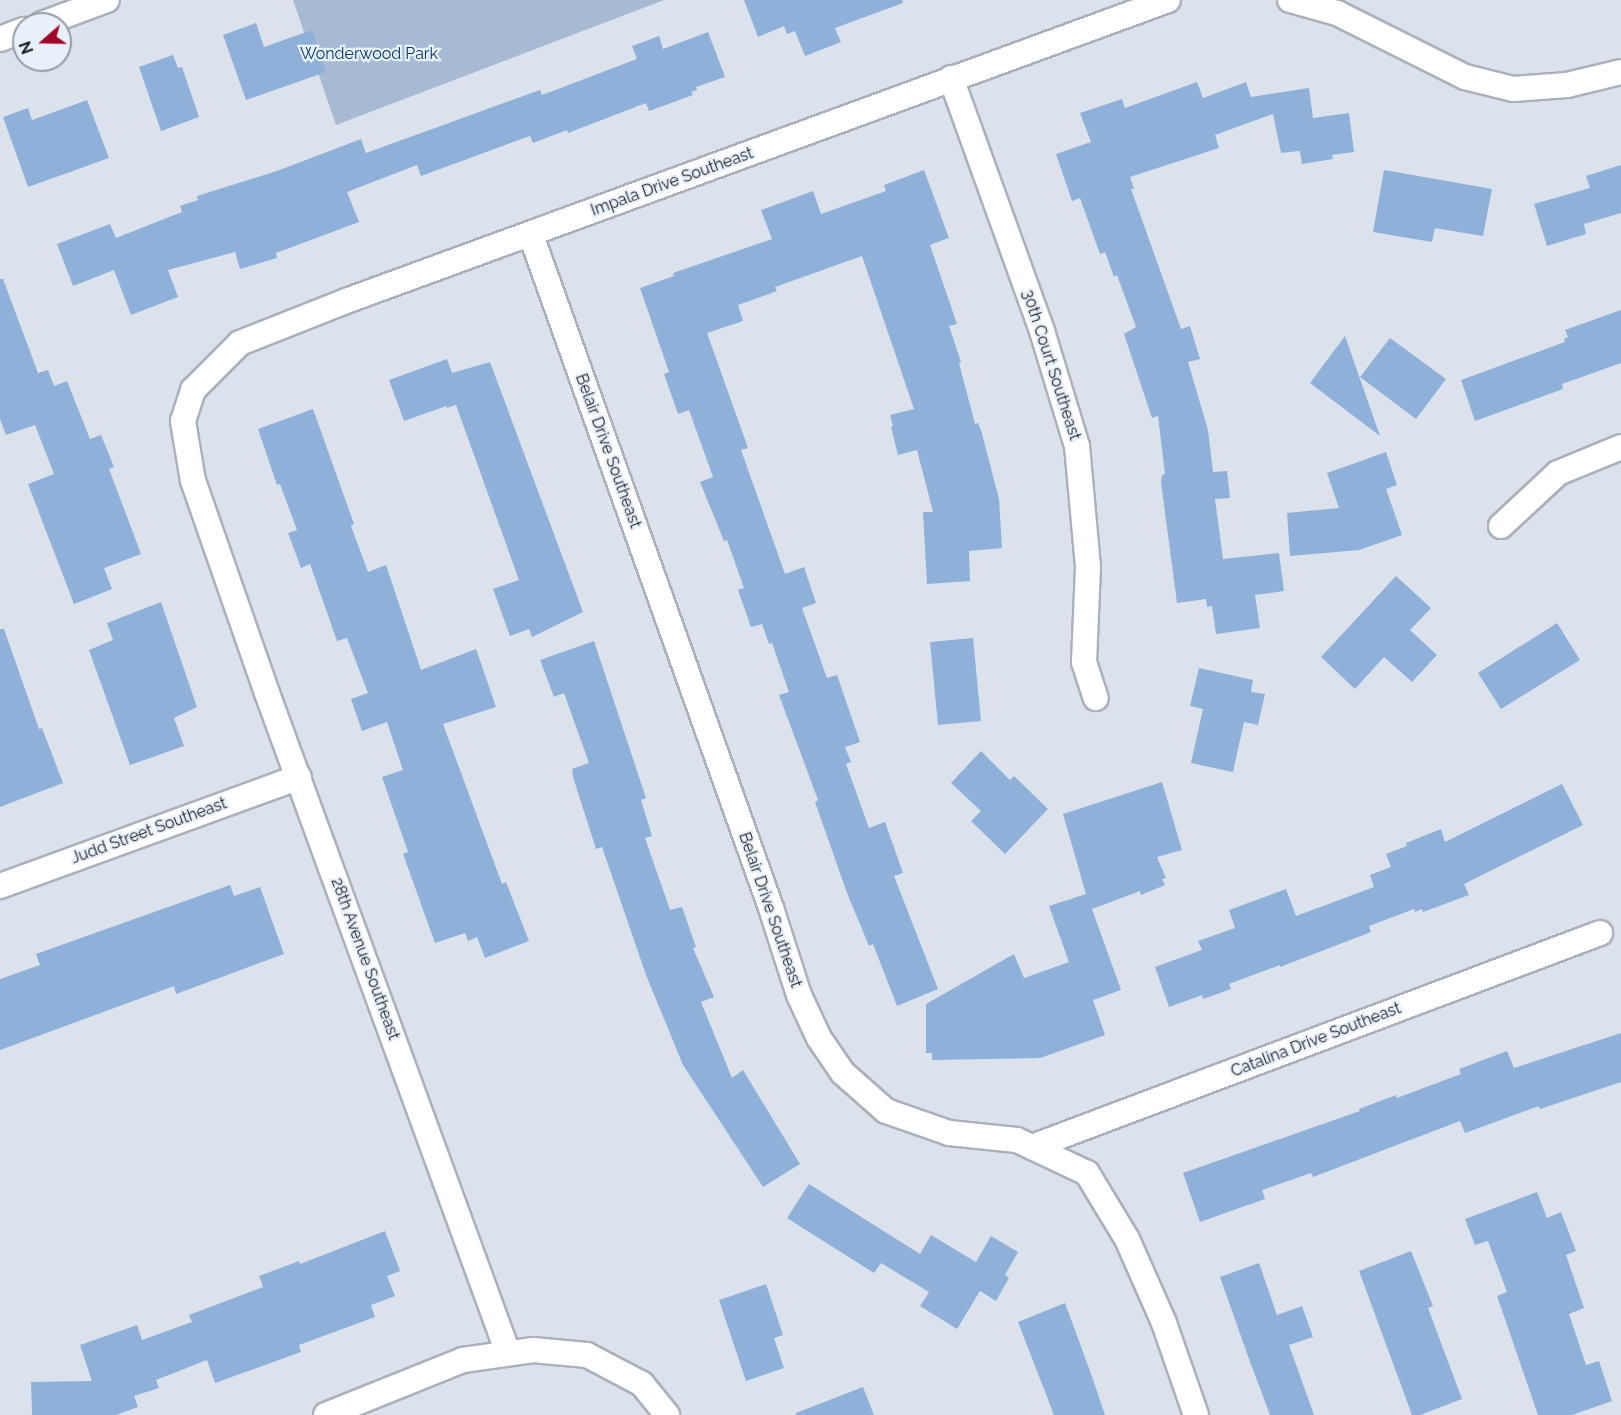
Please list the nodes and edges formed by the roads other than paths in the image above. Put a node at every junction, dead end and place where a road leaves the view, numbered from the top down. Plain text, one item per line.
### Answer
1 (107, 0) edge
2 (1168, 0) edge
3 (1290, 0) edge
4 (72, 13) edge
5 (1621, 72) edge
6 (951, 78) junction
7 (531, 235) junction
8 (193, 390) joint
9 (1621, 447) edge
10 (1501, 526) dead end
11 (1096, 698) dead end
12 (299, 777) junction
13 (0, 886) edge
14 (1600, 933) dead end
15 (1032, 1148) junction
16 (508, 1353) junction
17 (326, 1415) edge
18 (667, 1415) edge
19 (1196, 1415) edge

1 - 4 street
2 - 6 street, Impala Drive Southeast
3 - 5 street
6 - 7 street, Impala Drive Southeast
6 - 11 street, 30th Court Southeast
7 - 8 street, Impala Drive Southeast
7 - 15 street, Belair Drive Southeast
8 - 12 street, 28th Avenue Southeast
9 - 10 street
12 - 13 street, Judd Street Southeast
12 - 16 street, 28th Avenue Southeast
14 - 15 street, Catalina Drive Southeast
15 - 19 street, Belair Drive Southeast
16 - 17 street
16 - 18 street

